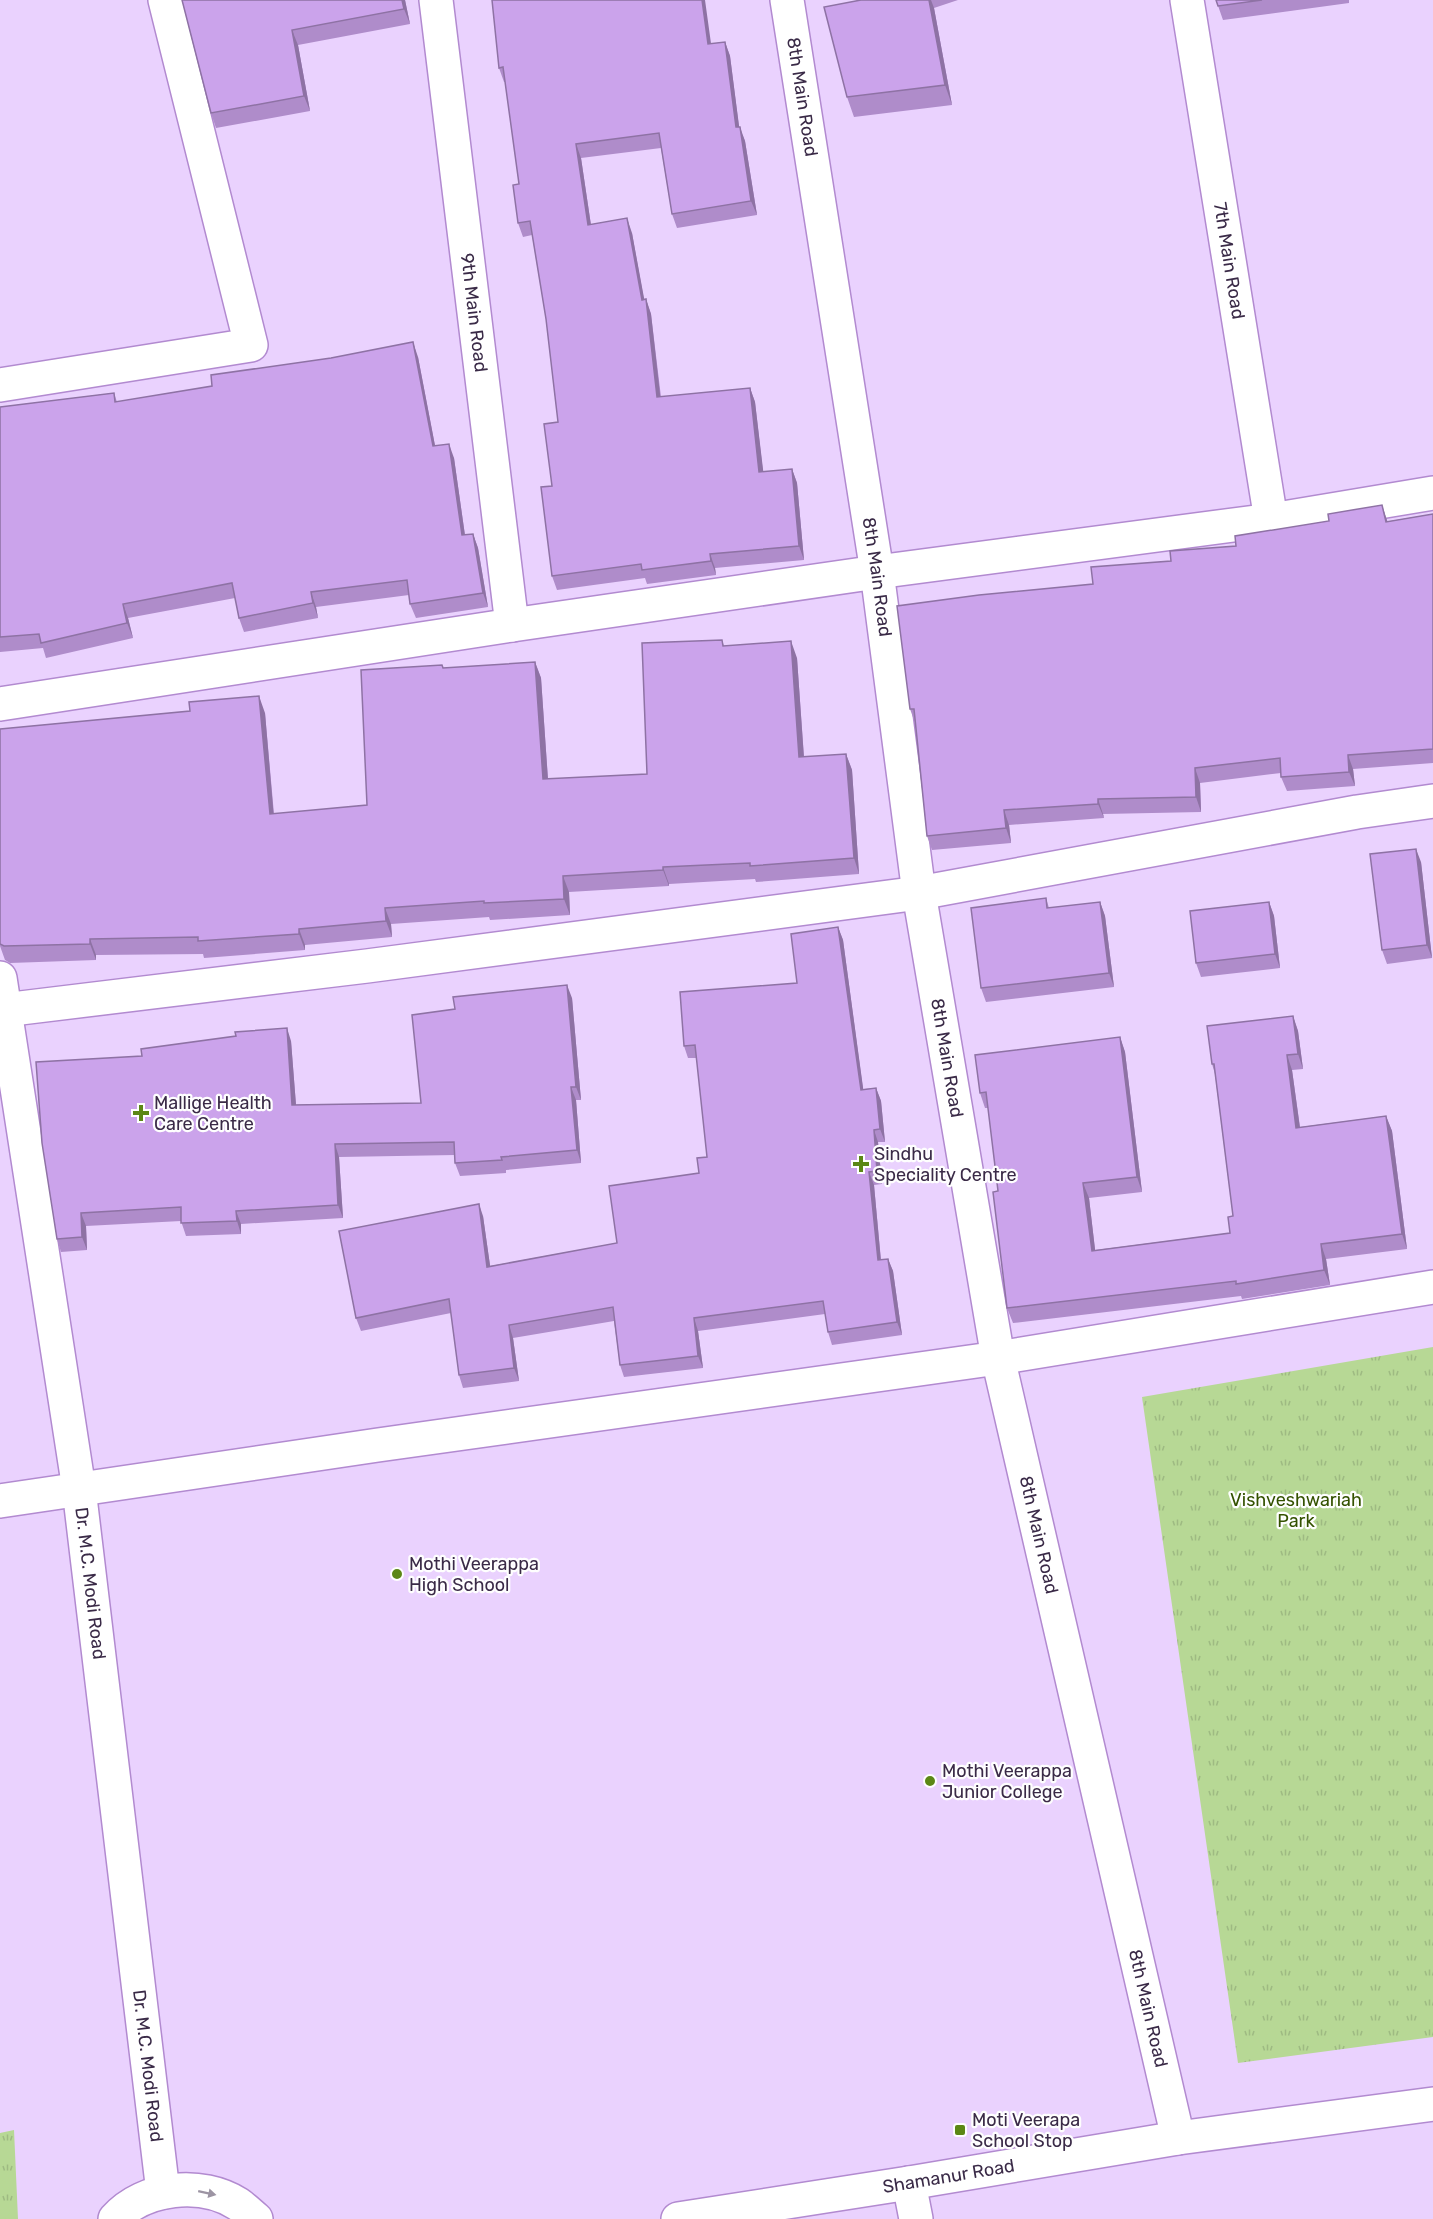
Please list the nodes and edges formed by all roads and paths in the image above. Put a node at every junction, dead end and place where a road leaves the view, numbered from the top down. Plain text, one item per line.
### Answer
1 (165, 0) edge
2 (436, 0) edge
3 (787, 0) edge
4 (1187, 0) edge
5 (0, 386) edge
6 (1433, 493) edge
7 (1271, 520) junction
8 (877, 572) junction
9 (512, 625) junction
10 (0, 704) edge
11 (1433, 801) edge
12 (919, 892) junction
13 (2, 994) edge
14 (1433, 1287) edge
15 (998, 1358) junction
16 (79, 1489) junction
17 (0, 1501) edge
18 (1433, 2104) edge
19 (1178, 2138) junction
20 (909, 2183) junction
21 (163, 2192) junction
22 (115, 2219) edge
23 (256, 2219) edge
24 (678, 2219) edge
25 (916, 2219) edge

1 - 5 street
2 - 9 street, 9th Main Road
3 - 8 street, 8th Main Road
4 - 7 street, 7th Main Road
6 - 7 street
7 - 8 street
8 - 9 street
8 - 12 street, 8th Main Road
9 - 10 street
11 - 12 street
12 - 13 street
12 - 15 street, 8th Main Road
13 - 16 street, Dr. M.C. Modi Road
14 - 15 street
15 - 16 street
15 - 19 street, 8th Main Road
16 - 17 street
16 - 21 street, Dr. M.C. Modi Road
18 - 19 street, Shamanur Road
19 - 20 street, Shamanur Road
20 - 24 street, Shamanur Road
20 - 25 street
21 - 22 street
21 -> 23 street

